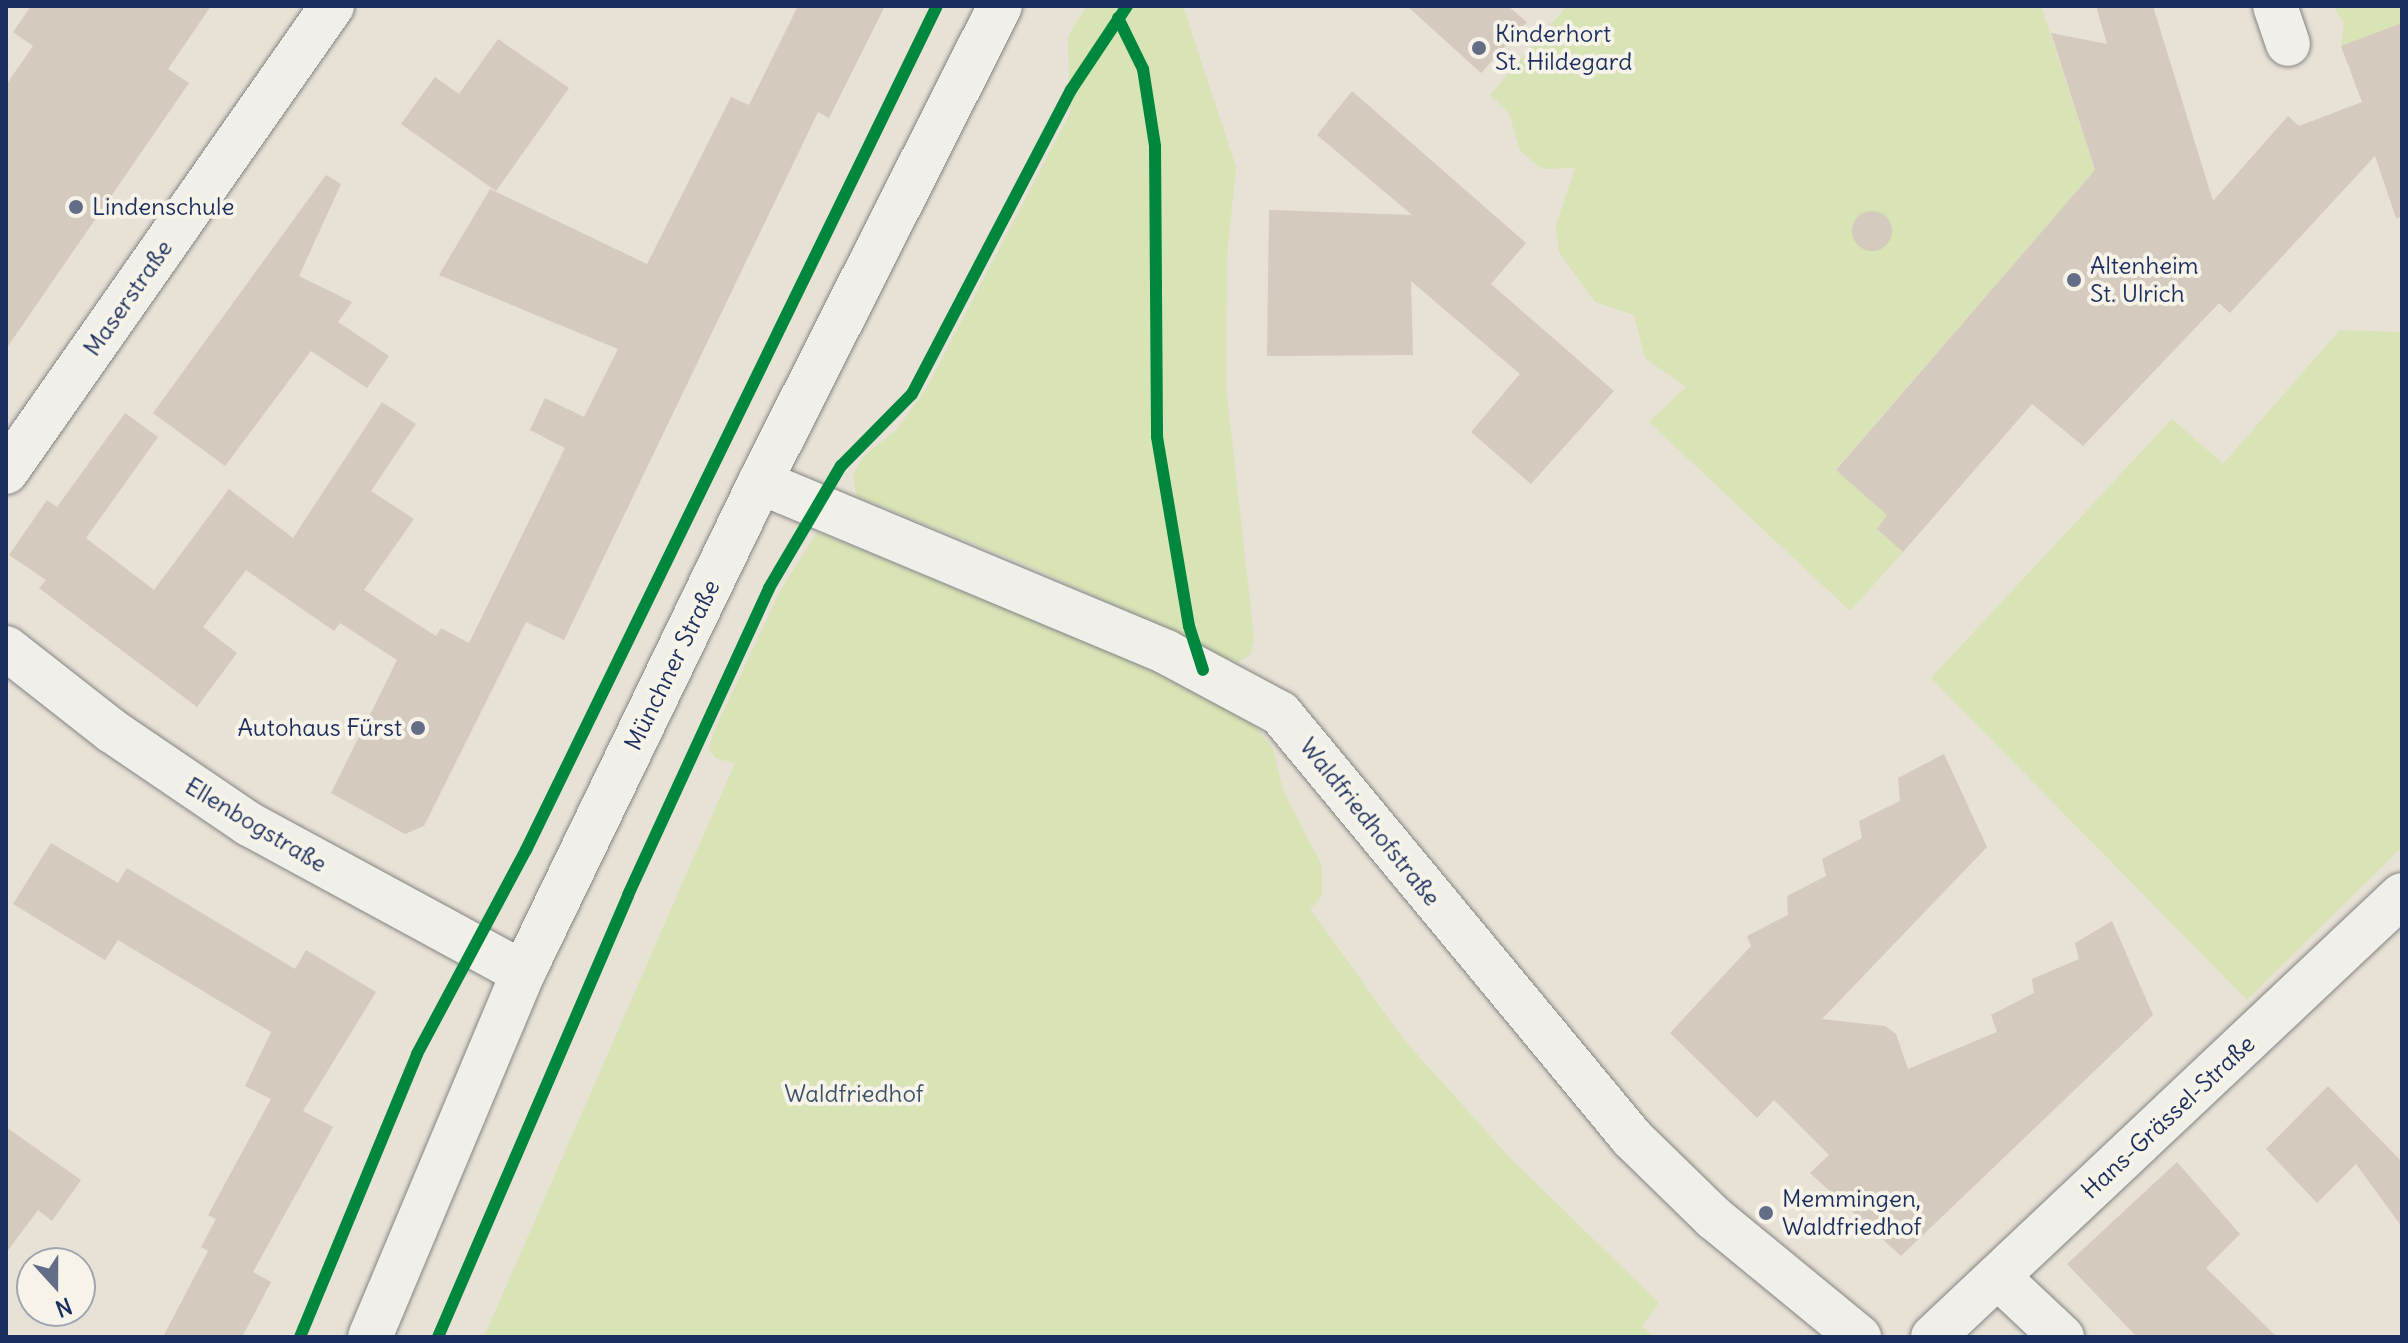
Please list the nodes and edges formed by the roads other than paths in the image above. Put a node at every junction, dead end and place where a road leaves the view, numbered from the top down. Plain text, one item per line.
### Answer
1 (332, 6) edge
2 (1000, 6) edge
3 (6, 472) edge
4 (760, 482) junction
5 (11, 663) edge
6 (2402, 895) edge
7 (523, 973) junction
8 (1998, 1277) junction
9 (370, 1337) edge
10 (1859, 1337) edge
11 (1933, 1337) edge
12 (2062, 1337) edge

1 - 3 street, Maserstraße
2 - 4 street, Münchner Straße
4 - 7 street, Münchner Straße
4 - 10 street, Waldfriedhofstraße
5 - 7 street, Ellenbogstraße
6 - 8 street, Hans-Grässel-Straße
7 - 9 street, Münchner Straße
8 - 11 street, Hans-Grässel-Straße
8 - 12 street

